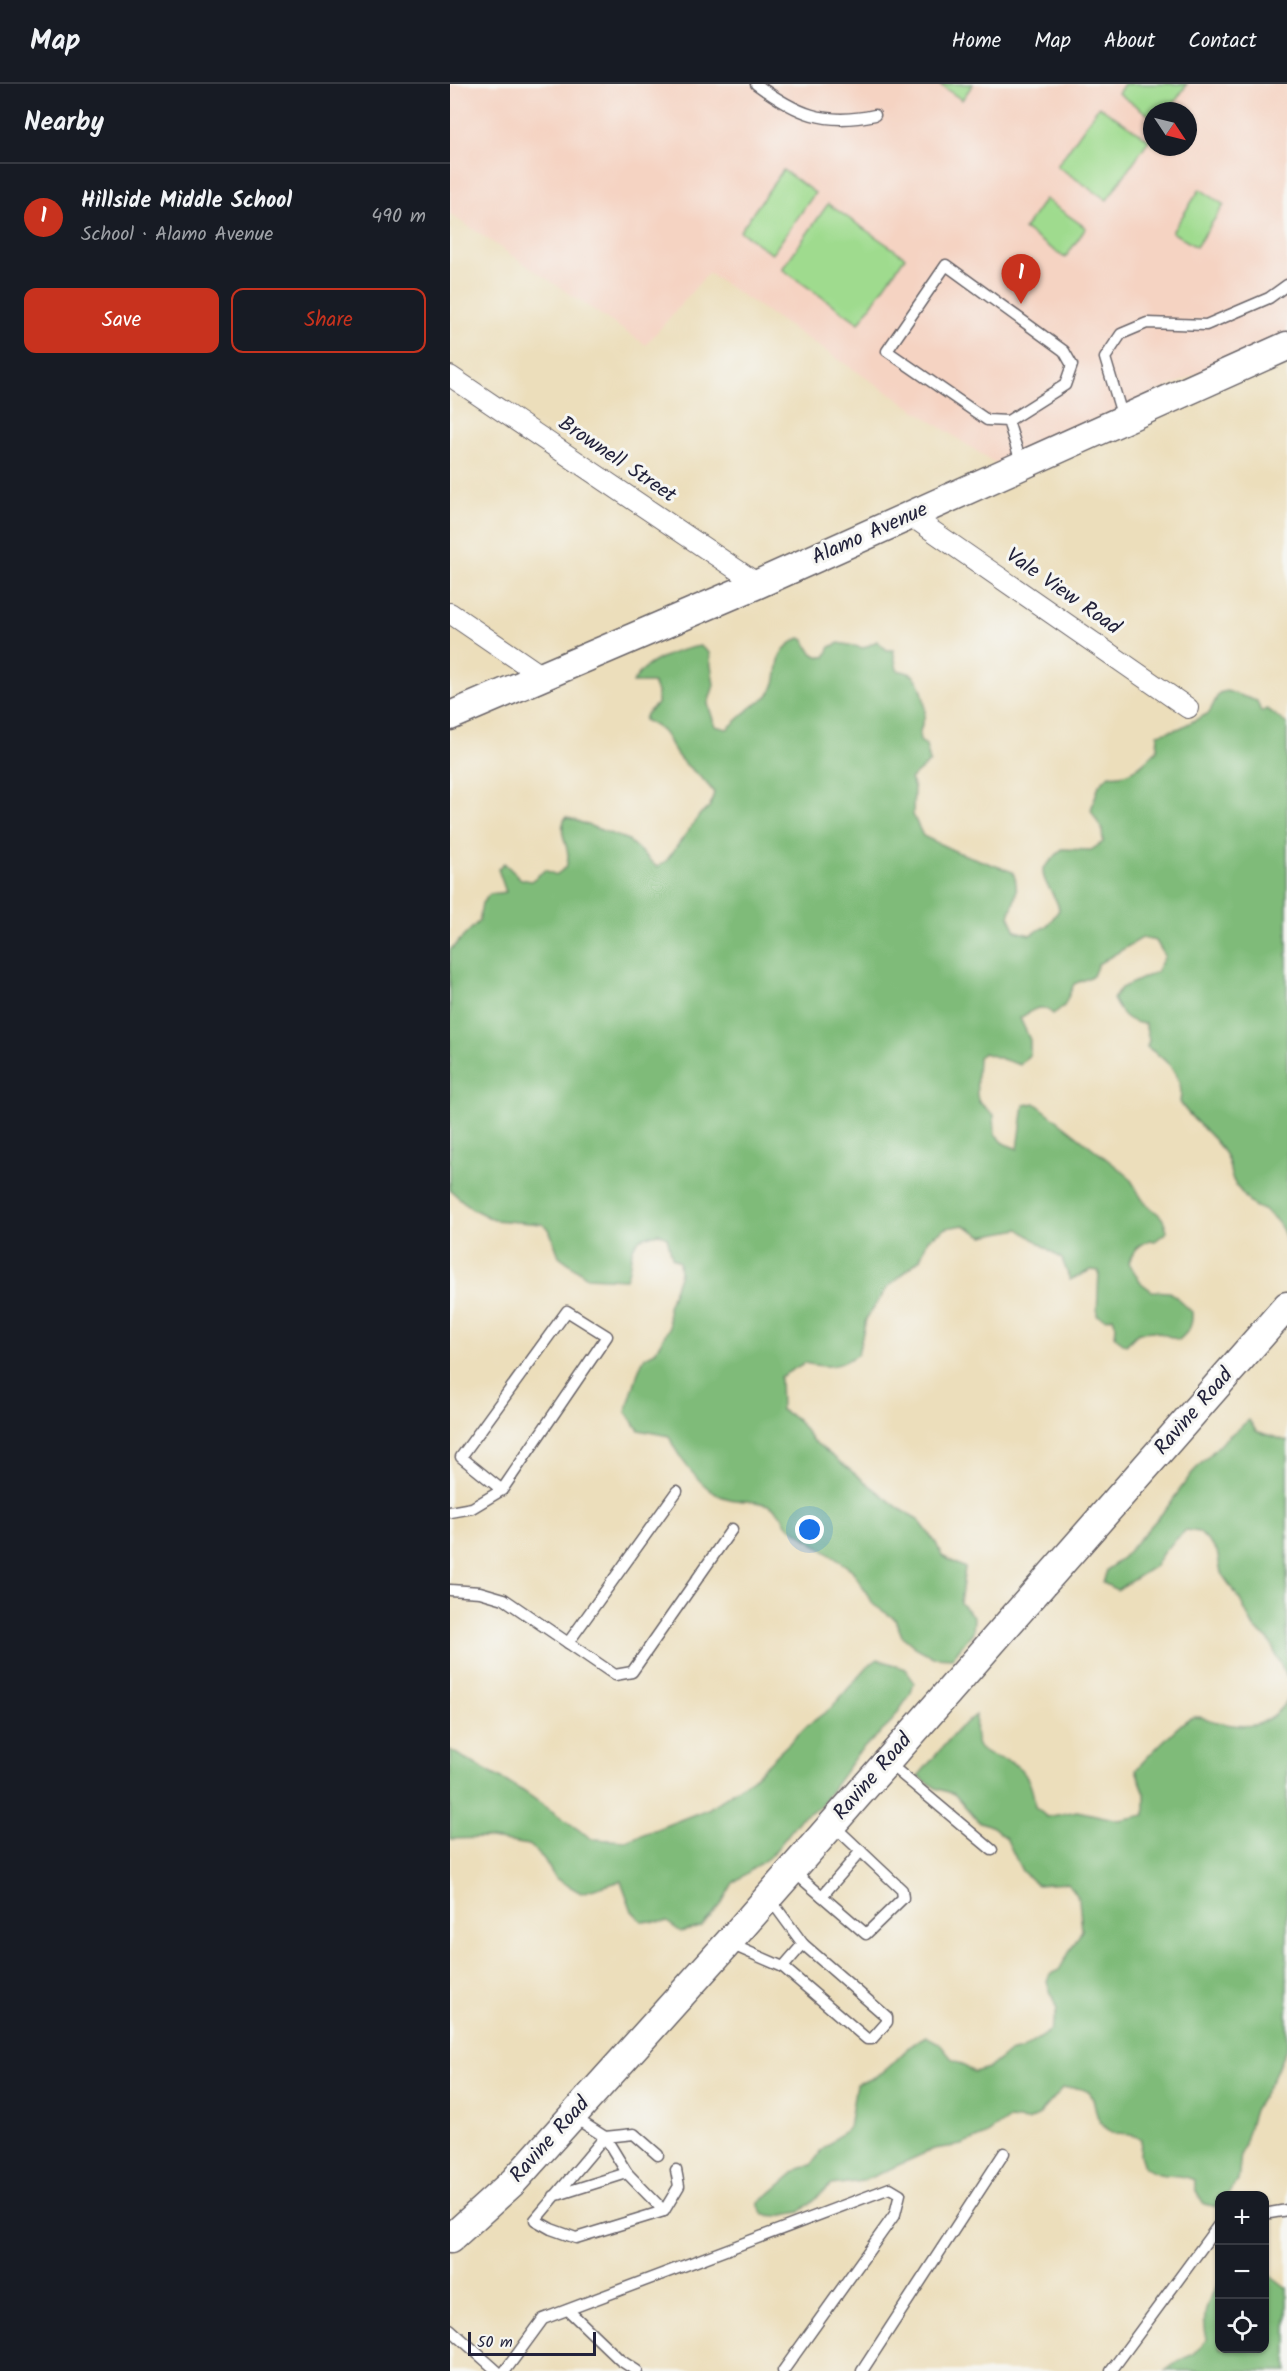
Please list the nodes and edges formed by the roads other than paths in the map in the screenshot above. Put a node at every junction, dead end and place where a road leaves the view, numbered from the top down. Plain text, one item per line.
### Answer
1 (756, 84) edge
2 (875, 115) dead end
3 (1287, 285) edge
4 (1287, 346) edge
5 (450, 376) edge
6 (1124, 420) junction
7 (1008, 421) junction
8 (1022, 465) junction
9 (911, 516) junction
10 (758, 584) junction
11 (450, 613) edge
12 (542, 676) junction
13 (1188, 708) dead end
14 (450, 716) edge
15 (1287, 1306) edge
16 (502, 1490) junction
17 (677, 1491) dead end
18 (450, 1512) edge
19 (732, 1529) dead end
20 (450, 1590) edge
21 (568, 1642) junction
22 (886, 1761) junction
23 (832, 1824) junction
24 (992, 1850) dead end
25 (861, 1851) junction
26 (792, 1870) junction
27 (768, 1896) junction
28 (822, 1896) junction
29 (728, 1943) junction
30 (803, 1944) junction
31 (783, 1967) junction
32 (572, 2116) junction
33 (605, 2137) junction
34 (1004, 2152) dead end
35 (658, 2155) dead end
36 (676, 2170) dead end
37 (627, 2173) junction
38 (555, 2196) junction
39 (1287, 2210) edge
40 (664, 2211) junction
41 (1269, 2213) edge
42 (1215, 2230) edge
43 (450, 2239) edge
44 (568, 2310) junction
45 (450, 2329) edge
46 (497, 2371) edge
47 (506, 2371) edge
48 (637, 2371) edge
49 (783, 2371) edge
50 (862, 2371) edge
51 (1112, 2371) edge

1 - 2 lane
3 - 6 lane
4 - 6 street, Alamo Avenue
5 - 10 street, Brownell Street
6 - 8 street, Alamo Avenue
7 - 7 lane
7 - 8 lane
8 - 9 street, Alamo Avenue
9 - 10 street, Alamo Avenue
9 - 13 street, Vale View Road
10 - 12 street, Alamo Avenue
11 - 12 street
12 - 14 street, Alamo Avenue
15 - 22 street, Ravine Road
16 - 16 lane
16 - 18 lane
17 - 21 lane
19 - 21 lane
20 - 21 lane
22 - 23 street, Ravine Road
22 - 24 lane
23 - 25 lane
23 - 26 street, Ravine Road
25 - 28 lane
25 - 28 lane
26 - 27 street, Ravine Road
26 - 28 lane
27 - 29 street, Ravine Road
27 - 30 lane
29 - 31 lane
29 - 32 street, Ravine Road
30 - 31 lane
30 - 31 lane
32 - 33 lane
32 - 43 street, Ravine Road
33 - 35 lane
33 - 37 lane
33 - 38 lane
34 - 50 lane
36 - 40 lane
37 - 38 lane
37 - 40 lane
38 - 40 lane
39 - 41 lane
42 - 51 lane
44 - 47 lane
44 - 48 lane
44 - 49 lane
45 - 46 lane

